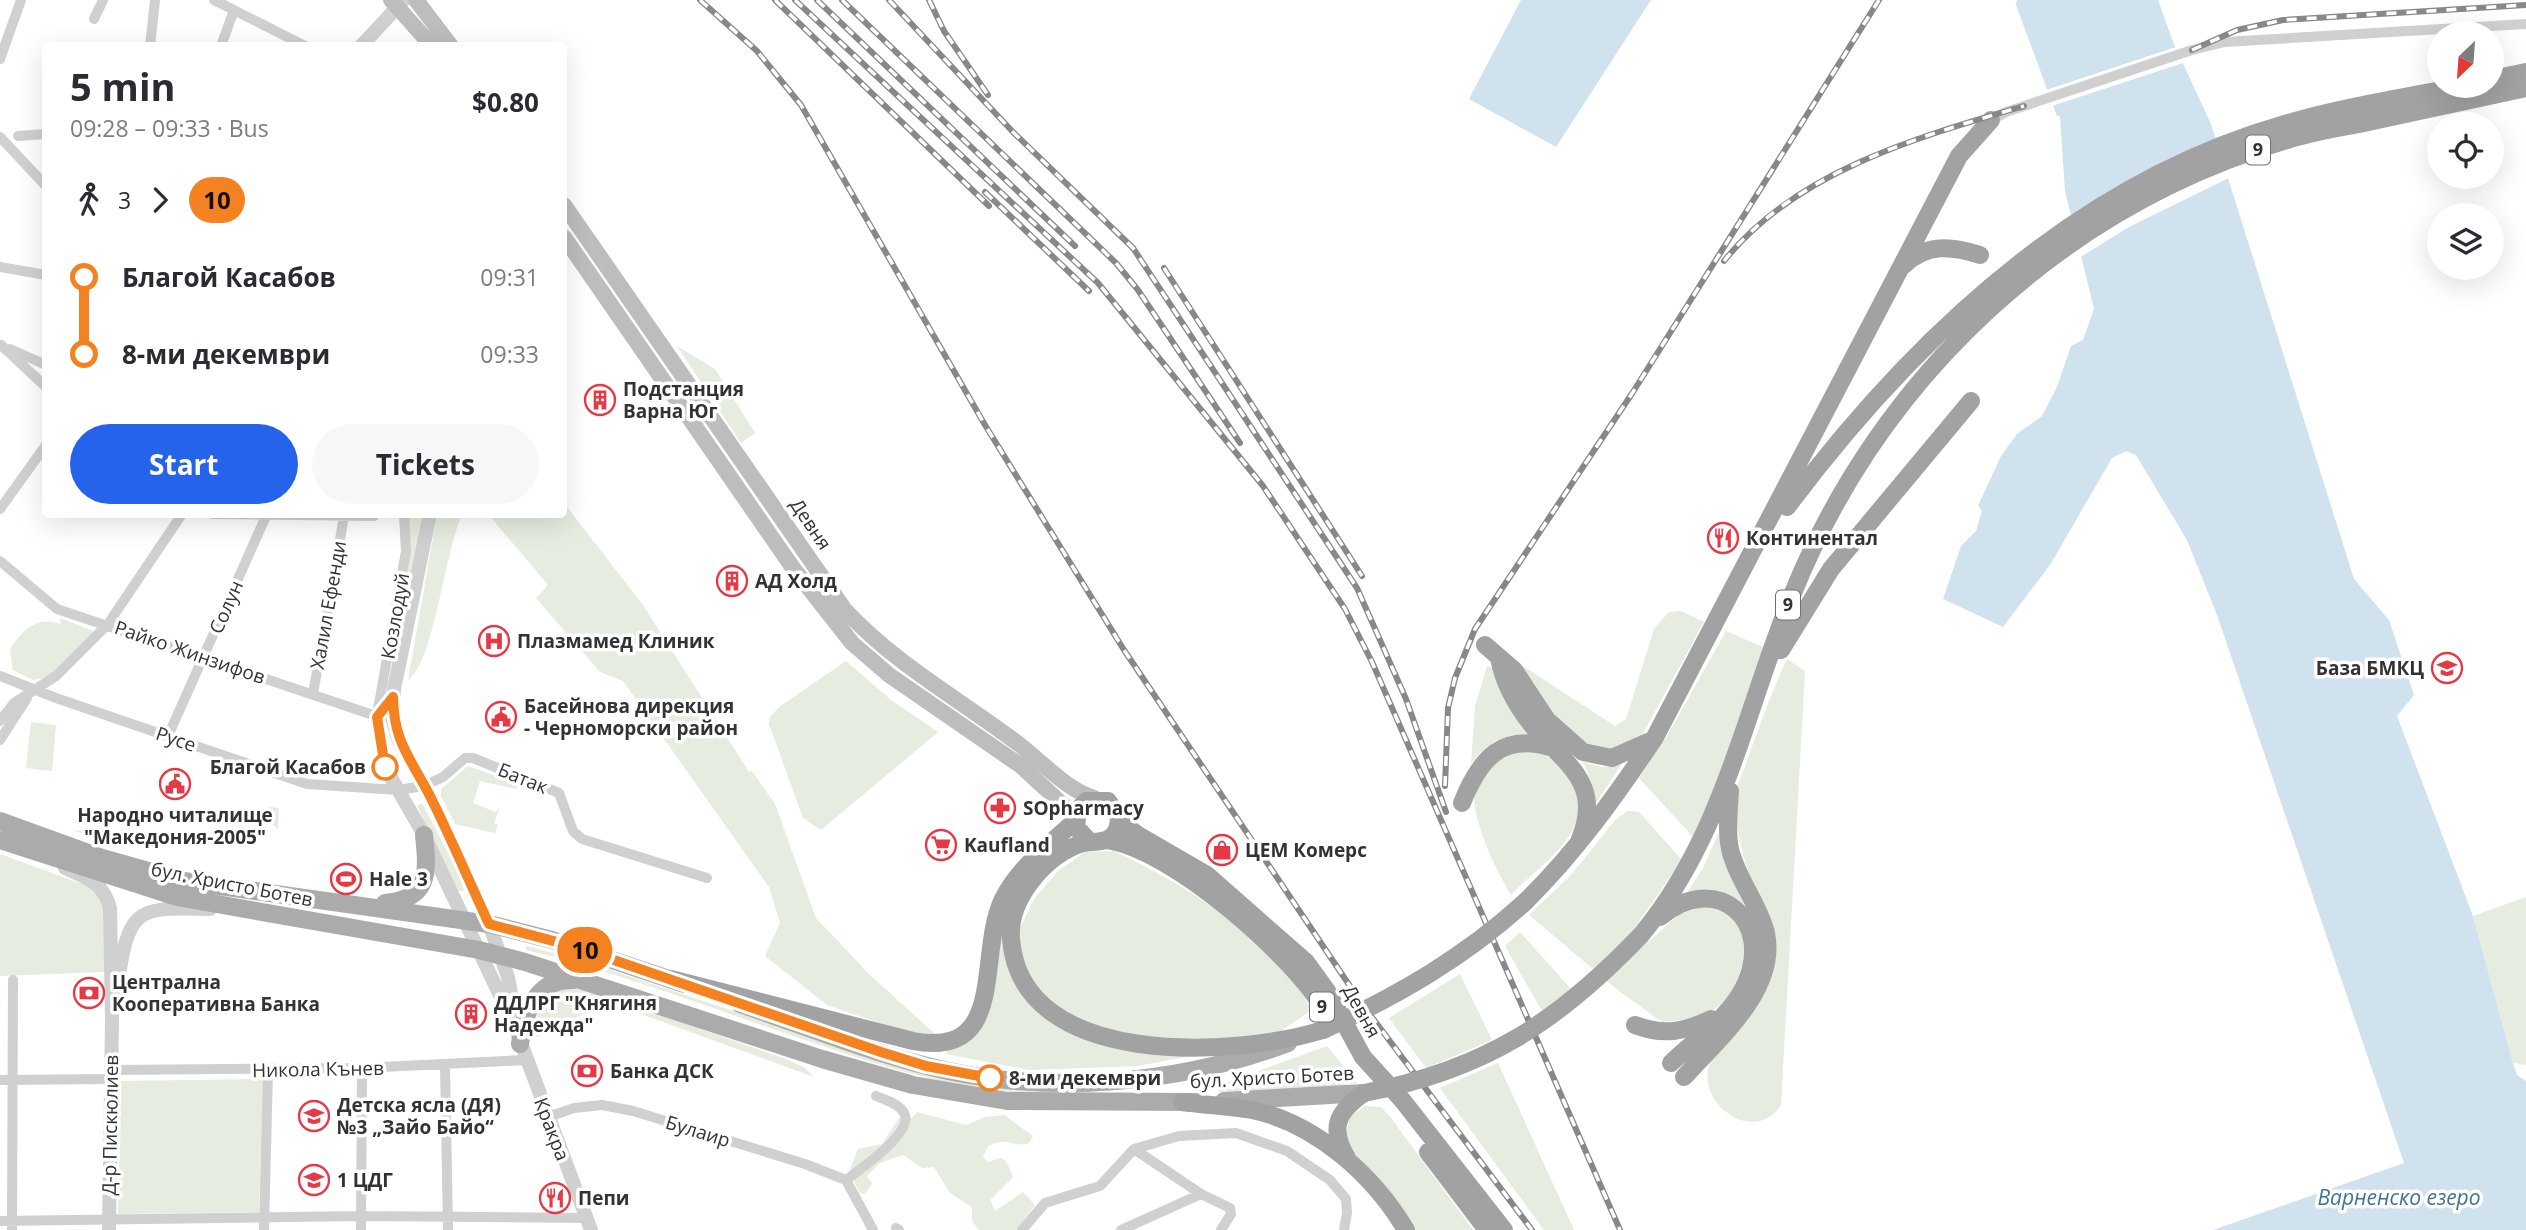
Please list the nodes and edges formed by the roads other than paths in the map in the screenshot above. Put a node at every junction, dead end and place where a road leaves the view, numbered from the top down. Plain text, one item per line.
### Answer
1 (20, 0) edge
2 (103, 0) edge
3 (155, 0) edge
4 (214, 0) edge
5 (416, 0) edge
6 (397, 2) edge
7 (234, 10) junction
8 (94, 19) dead end
9 (2526, 24) edge
10 (150, 42) edge
11 (222, 42) edge
12 (297, 42) edge
13 (364, 42) edge
14 (429, 42) edge
15 (448, 42) edge
16 (0, 59) edge
17 (2526, 72) edge
18 (2504, 77) edge
19 (2526, 88) edge
20 (2427, 93) edge
21 (1992, 120) joint
22 (42, 134) edge
23 (18, 136) dead end
24 (1, 138) edge
25 (42, 182) edge
26 (567, 209) edge
27 (567, 241) edge
28 (1980, 255) dead end
29 (0, 267) edge
30 (1898, 273) junction
31 (42, 274) edge
32 (0, 346) edge
33 (42, 363) edge
34 (42, 383) edge
35 (1971, 401) dead end
36 (42, 450) edge
37 (0, 509) edge
38 (179, 518) edge
39 (266, 518) edge
40 (344, 518) edge
41 (404, 518) edge
42 (429, 518) edge
43 (1755, 549) junction
44 (0, 561) edge
45 (108, 624) junction
46 (1485, 645) dead end
47 (204, 656) junction
48 (1499, 658) junction
49 (0, 676) edge
50 (32, 690) junction
51 (1760, 690) junction
52 (313, 694) junction
53 (393, 697) junction
54 (377, 717) junction
55 (0, 721) edge
56 (393, 722) junction
57 (168, 736) junction
58 (1654, 739) junction
59 (0, 740) edge
60 (1555, 749) junction
61 (1731, 773) junction
62 (424, 786) junction
63 (397, 790) junction
64 (1094, 799) junction
65 (1462, 803) dead end
66 (1075, 819) junction
67 (0, 821) edge
68 (1119, 821) junction
69 (424, 835) junction
70 (0, 840) edge
71 (1098, 841) junction
72 (1576, 847) junction
73 (29, 850) junction
74 (707, 878) dead end
75 (365, 905) junction
76 (251, 911) junction
77 (463, 920) junction
78 (489, 924) junction
79 (1643, 932) junction
80 (479, 950) junction
81 (499, 955) junction
82 (671, 979) junction
83 (13, 980) dead end
84 (582, 980) junction
85 (1723, 1013) junction
86 (112, 1020) junction
87 (1635, 1025) dead end
88 (1319, 1031) junction
89 (520, 1043) junction
90 (1671, 1063) dead end
91 (445, 1066) junction
92 (362, 1068) junction
93 (268, 1070) junction
94 (111, 1075) junction
95 (1684, 1077) dead end
96 (6, 1080) edge
97 (1364, 1093) junction
98 (876, 1096) dead end
99 (1182, 1102) junction
100 (548, 1117) junction
101 (1134, 1149) junction
102 (1349, 1161) junction
103 (846, 1180) junction
104 (1201, 1194) junction
105 (361, 1216) junction
106 (448, 1217) junction
107 (519, 1218) junction
108 (8, 1224) edge
109 (264, 1224) edge
110 (589, 1224) edge
111 (109, 1225) edge
112 (871, 1229) edge
113 (361, 1230) edge
114 (448, 1230) edge
115 (520, 1230) edge
116 (1022, 1230) edge
117 (1121, 1230) edge
118 (1222, 1230) edge
119 (1344, 1230) edge
120 (1406, 1230) edge
121 (1488, 1230) edge
122 (1504, 1230) edge

1 - 16 street
2 - 8 street
3 - 10 street
4 - 7 street
5 - 15 main road
6 - 13 street
6 - 14 main road
7 - 11 street
7 - 12 street
9 - 21 street
17 - 18 highway
19 - 51 highway, 9
20 - 43 highway, 9
21 - 30 highway
22 - 23 street
24 - 25 street
26 - 64 main road, Девня
27 - 66 main road, Девня
28 - 30 highway
29 - 31 street
30 - 43 highway
32 - 33 street
32 - 34 street
35 - 51 highway
36 - 37 street
38 - 45 street
39 - 47 street, Солун
40 - 52 street, Халил Ефенди
41 - 54 street, Козлодуй
42 - 53 street
43 - 58 highway, бул. Христо Ботев / 9
44 - 45 street, Райко Жинзифов
45 - 47 street, Райко Жинзифов
45 - 50 street
46 - 48 highway
47 - 52 street, Райко Жинзифов
47 - 57 street, Солун
48 - 58 highway
48 - 60 highway
49 - 50 street, Русе
50 - 55 street
50 - 57 street, Русе
50 - 59 street
51 - 61 highway, бул. Христо Ботев / 9
52 - 54 street, Райко Жинзифов
53 - 54 street
53 - 56 street
54 - 56 street, Райко Жинзифов
54 - 63 street, Кракра
56 - 62 street, Кракра
57 - 63 street, Русе
58 - 72 highway, бул. Христо Ботев / 9
60 - 65 highway
60 - 72 highway
61 - 79 highway, бул. Христо Ботев / 9
61 - 95 highway
62 - 63 street, Батак
62 - 74 street, Батак
62 - 78 street, Кракра
63 - 69 street, Кракра
64 - 66 highway
64 - 68 highway
66 - 71 highway
66 - 82 highway
67 - 75 main road, бул. Христо Ботев
68 - 71 highway
68 - 122 highway, Девня
69 - 75 main road
69 - 77 street, Кракра
70 - 73 main road, бул. Христо Ботев
71 - 88 highway, 9
71 - 121 highway, Девня / 9
72 - 88 highway, бул. Христо Ботев / 9, bridge
73 - 76 main road, бул. Христо Ботев
73 - 86 street, Д-р Пискюлиев
75 - 77 main road, бул. Христо Ботев
76 - 80 main road, бул. Христо Ботев
76 - 86 street, Д-р Пискюлиев
77 - 78 main road, бул. Христо Ботев
77 - 80 street, Кракра
78 - 81 street, Кракра
78 - 82 main road, бул. Христо Ботев
79 - 85 highway
79 - 97 highway, бул. Христо Ботев / 9, bridge
80 - 81 main road, бул. Христо Ботев
80 - 89 street, Кракра
81 - 84 main road, бул. Христо Ботев
81 - 89 street, Кракра
82 - 88 main road, бул. Христо Ботев
83 - 96 street
84 - 89 main road
84 - 99 main road, бул. Христо Ботев
85 - 87 highway
85 - 90 highway
86 - 94 street, Д-р Пискюлиев
89 - 91 street, Никола Кънев
89 - 100 street, Кракра
91 - 92 street, Никола Кънев
91 - 106 street
92 - 93 street, Никола Кънев
92 - 105 street
93 - 94 street, Никола Кънев
93 - 109 street
94 - 96 street, Никола Кънев
94 - 111 street, Д-р Пискюлиев
96 - 108 street
97 - 99 main road, бул. Христо Ботев
97 - 102 highway
98 - 103 street
99 - 102 highway
100 - 103 street, Булаир
100 - 110 street, Кракра
101 - 104 street
101 - 116 street
101 - 119 street
102 - 120 highway
103 - 112 street
104 - 117 street
104 - 118 street
105 - 106 street
105 - 109 street
105 - 113 street
106 - 107 street
106 - 114 street
107 - 110 street
107 - 115 street
108 - 111 street
109 - 111 street

